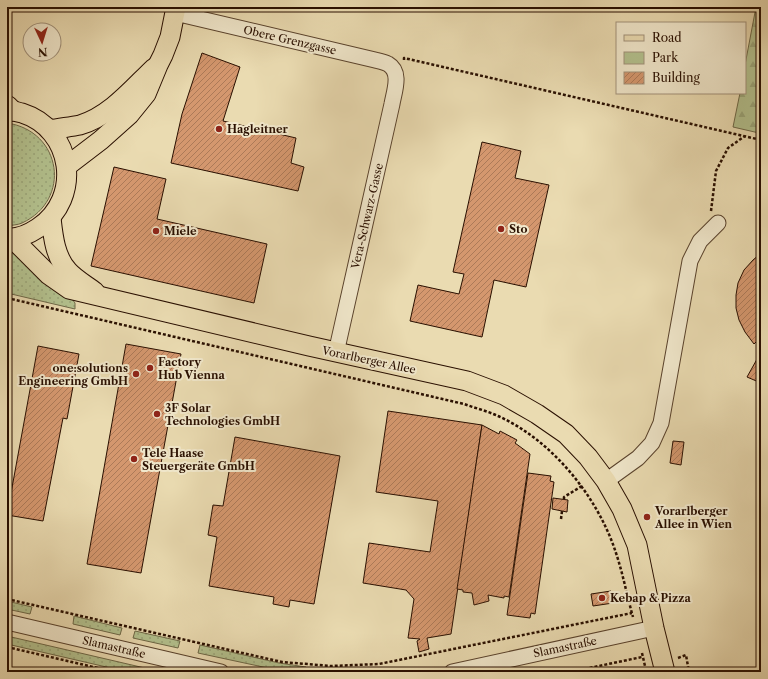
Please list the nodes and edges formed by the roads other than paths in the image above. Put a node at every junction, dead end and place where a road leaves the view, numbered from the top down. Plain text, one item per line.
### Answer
1 (176, 10) edge
2 (158, 65) junction
3 (396, 78) joint
4 (8, 109) edge
5 (50, 130) junction
6 (67, 166) junction
7 (51, 218) junction
8 (713, 228) road end
9 (10, 238) edge
10 (102, 297) junction
11 (336, 352) junction
12 (606, 481) junction
13 (7, 622) edge
14 (646, 630) junction
15 (221, 672) edge
16 (452, 672) edge
17 (666, 672) edge

1 - 2 main road
1 - 3 street, Obere Grenzgasse
2 - 5 main road
2 - 6 main road
3 - 11 street, Vera-Schwarz-Gasse
4 - 5 main road
5 - 6 main road
6 - 7 main road
7 - 9 main road
7 - 10 main road, Vorarlberger Allee
8 - 12 street
9 - 10 main road, Vorarlberger Allee
10 - 11 main road, Vorarlberger Allee
11 - 12 main road, Vorarlberger Allee
12 - 14 main road, Vorarlberger Allee
13 - 15 street, Slamastraße
14 - 16 street, Slamastraße
14 - 17 main road, Vorarlberger Allee

